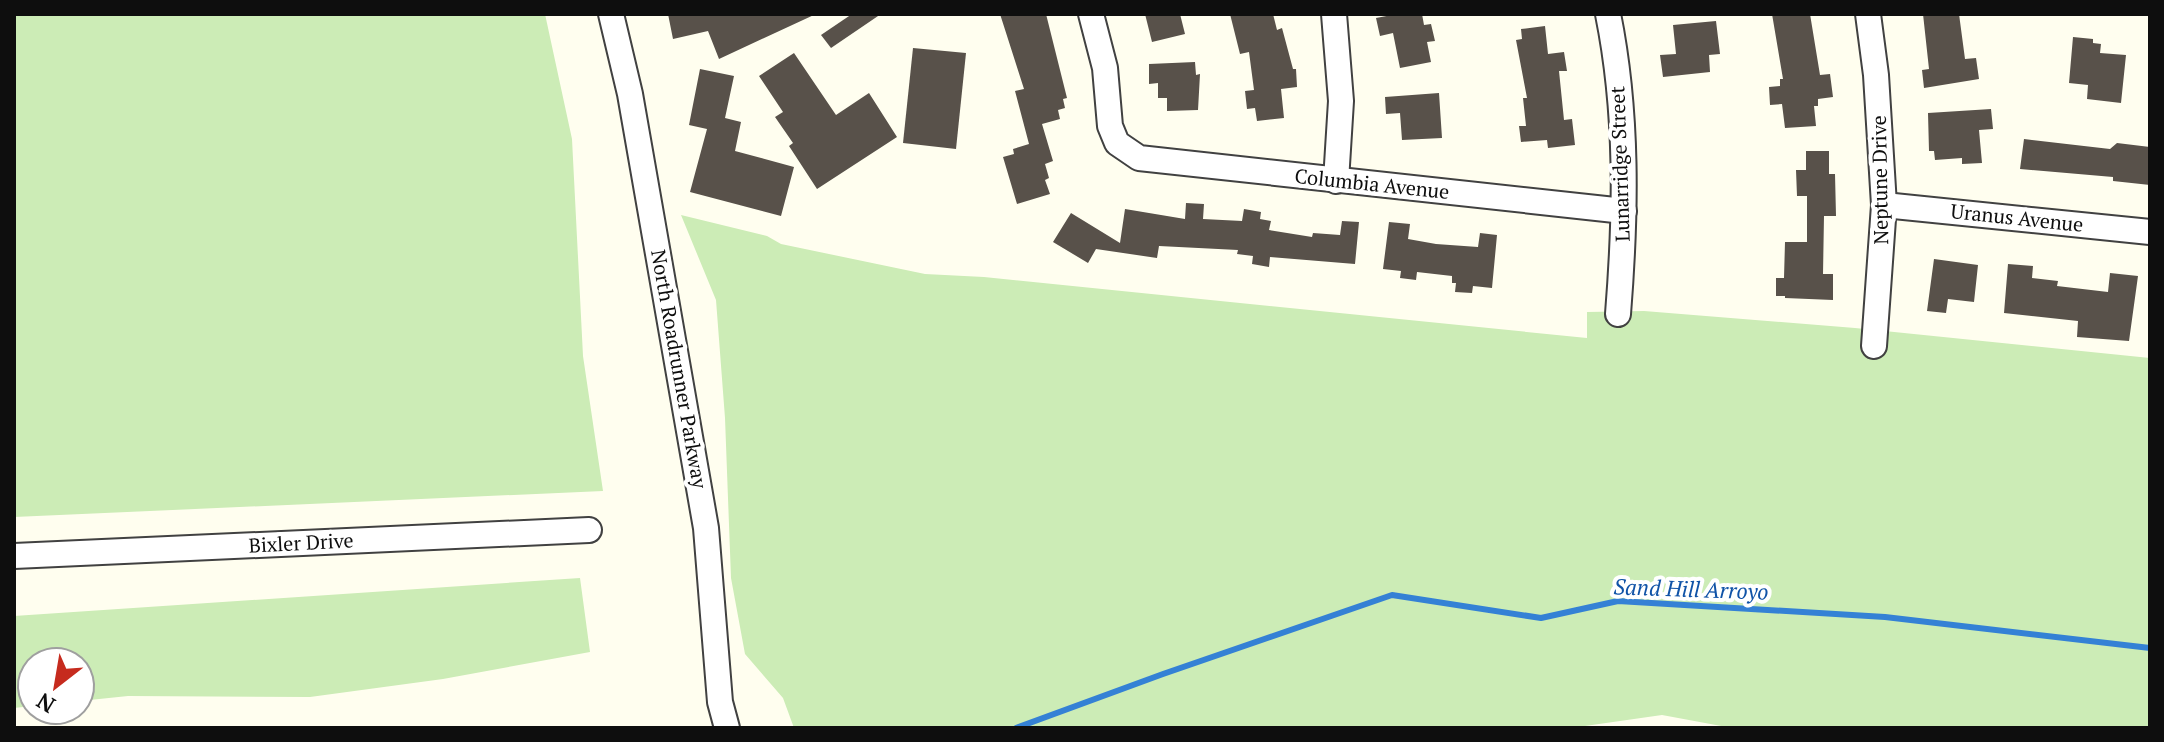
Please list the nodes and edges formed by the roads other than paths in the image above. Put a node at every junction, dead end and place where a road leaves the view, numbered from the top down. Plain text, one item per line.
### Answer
1 (611, 14) edge
2 (1091, 14) edge
3 (1334, 14) edge
4 (1608, 14) edge
5 (1868, 14) edge
6 (1336, 181) junction
7 (1884, 205) junction
8 (1624, 211) junction
9 (2150, 232) edge
10 (1618, 314) dead end
11 (1874, 346) dead end
12 (589, 530) dead end
13 (14, 556) edge
14 (727, 728) edge

1 - 14 street, North Roadrunner Parkway
2 - 6 street, Columbia Avenue
3 - 6 street
4 - 8 street, Lunarridge Street
5 - 7 street, Neptune Drive
6 - 8 street, Columbia Avenue
7 - 9 street, Uranus Avenue
7 - 11 street, Neptune Drive
8 - 10 street, Lunarridge Street
12 - 13 street, Bixler Drive

